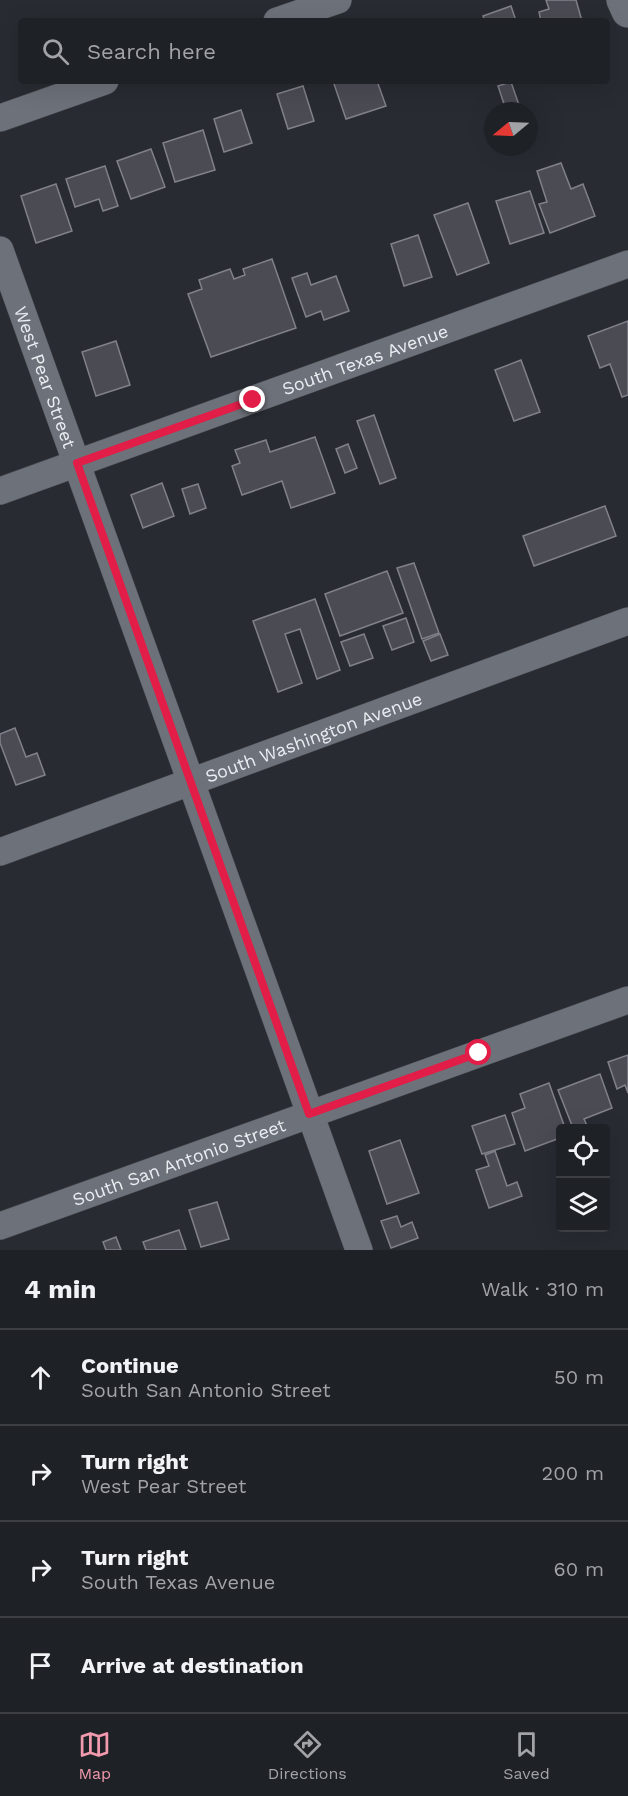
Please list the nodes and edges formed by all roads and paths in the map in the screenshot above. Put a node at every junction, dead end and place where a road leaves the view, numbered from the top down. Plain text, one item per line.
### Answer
1 (338, 0) edge
2 (623, 0) edge
3 (628, 11) edge
4 (286, 18) edge
5 (96, 84) edge
6 (0, 118) edge
7 (0, 250) edge
8 (628, 264) edge
9 (77, 463) junction
10 (0, 491) edge
11 (628, 621) edge
12 (191, 782) junction
13 (0, 852) edge
14 (628, 1000) edge
15 (309, 1114) junction
16 (0, 1226) edge
17 (359, 1250) edge

1 - 4 street
2 - 3 street
5 - 6 street
7 - 9 street, West Pear Street
8 - 9 street, South Texas Avenue
9 - 10 street, South Texas Avenue
9 - 12 street, West Pear Street
11 - 12 street, South Washington Avenue
12 - 13 street, South Washington Avenue
12 - 15 street, West Pear Street
14 - 15 street, South San Antonio Street
15 - 16 street, South San Antonio Street
15 - 17 street, West Pear Street

